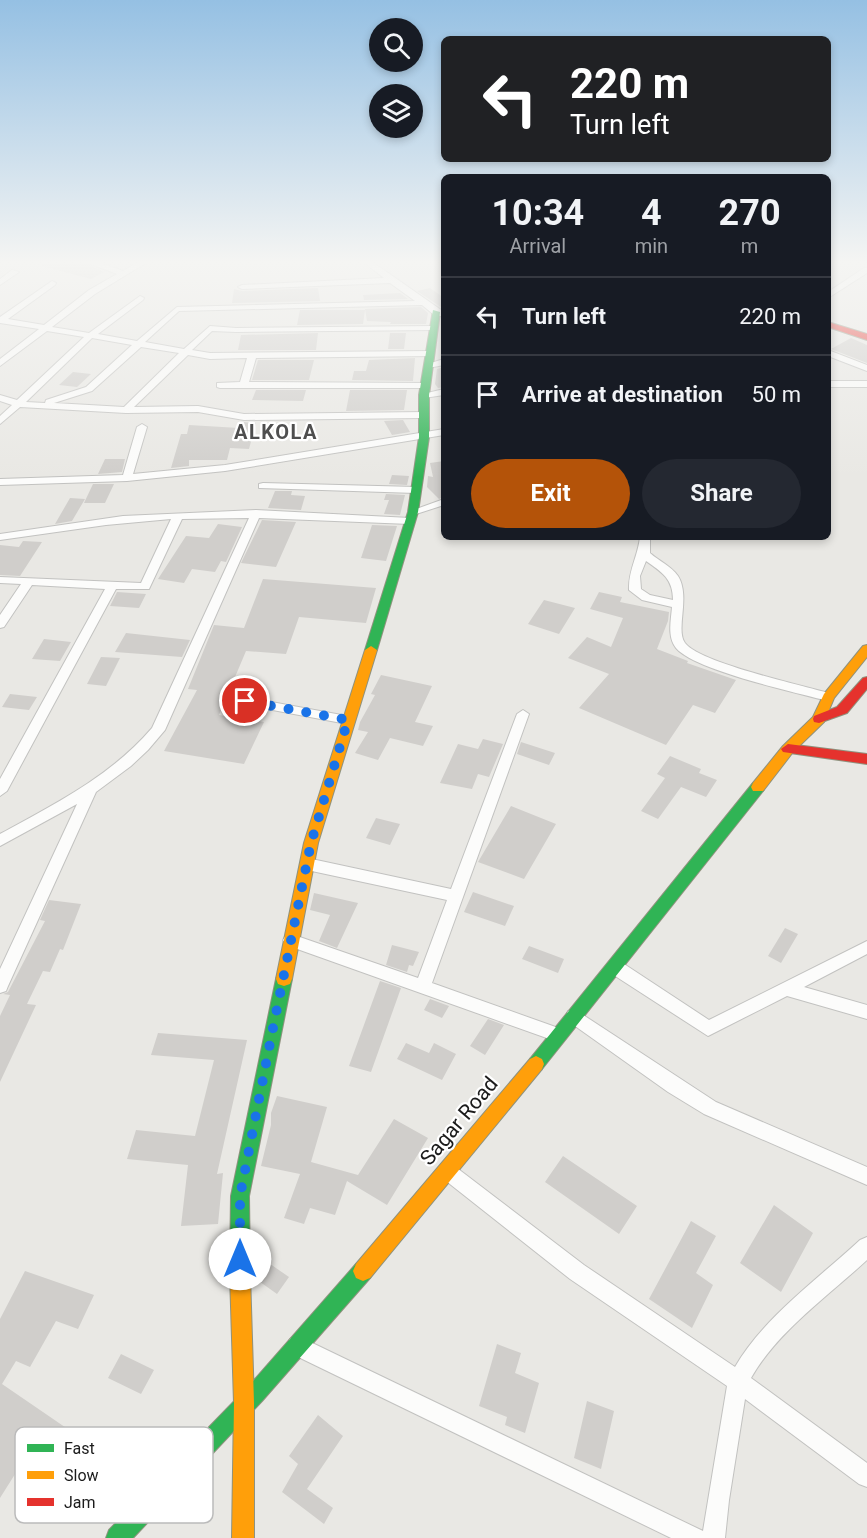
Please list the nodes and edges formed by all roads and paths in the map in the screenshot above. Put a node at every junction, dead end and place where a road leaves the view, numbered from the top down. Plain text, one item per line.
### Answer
1 (40, 333) edge
2 (72, 333) edge
3 (94, 333) edge
4 (150, 333) edge
5 (205, 333) edge
6 (437, 333) edge
7 (90, 336) junction
8 (136, 345) junction
9 (184, 353) junction
10 (831, 354) edge
11 (252, 357) junction
12 (429, 360) junction
13 (441, 362) edge
14 (0, 363) edge
15 (867, 368) edge
16 (831, 384) edge
17 (867, 384) edge
18 (220, 385) dead end
19 (244, 386) junction
20 (425, 391) junction
21 (441, 392) edge
22 (0, 398) edge
23 (19, 404) junction
24 (40, 405) junction
25 (126, 410) junction
26 (424, 415) junction
27 (0, 421) edge
28 (142, 427) dead end
29 (441, 433) edge
30 (424, 436) junction
31 (127, 478) junction
32 (0, 482) edge
33 (263, 486) dead end
34 (416, 490) junction
35 (441, 503) edge
36 (256, 513) junction
37 (178, 516) junction
38 (412, 516) junction
39 (0, 537) edge
40 (645, 540) edge
41 (644, 554) junction
42 (0, 580) edge
43 (28, 582) junction
44 (113, 585) junction
45 (679, 605) junction
46 (0, 624) edge
47 (867, 649) edge
48 (867, 681) edge
49 (828, 697) junction
50 (245, 701) dead end
51 (523, 714) dead end
52 (819, 719) junction
53 (348, 720) junction
54 (788, 748) junction
55 (867, 759) edge
56 (91, 788) junction
57 (0, 789) edge
58 (0, 841) edge
59 (307, 864) junction
60 (456, 896) junction
61 (291, 940) junction
62 (867, 947) edge
63 (615, 967) junction
64 (0, 986) edge
65 (423, 986) junction
66 (787, 988) junction
67 (867, 1012) edge
68 (574, 1016) junction
69 (558, 1035) junction
70 (446, 1170) junction
71 (867, 1176) edge
72 (867, 1247) edge
73 (297, 1346) junction
74 (738, 1381) junction
75 (244, 1404) junction
76 (213, 1437) edge
77 (867, 1476) edge
78 (131, 1523) edge
79 (117, 1538) edge
80 (243, 1538) edge
81 (695, 1538) edge
82 (714, 1538) edge

1 - 14 street
2 - 7 street
3 - 7 street
4 - 8 street
5 - 9 street
6 - 12 main road
7 - 8 street
7 - 23 street
8 - 9 street
8 - 24 street
9 - 11 street
9 - 25 street
10 - 15 street
11 - 12 street
11 - 19 street
12 - 13 street
12 - 20 main road
16 - 17 street
18 - 19 street
19 - 20 street
20 - 21 street
20 - 26 main road
22 - 23 street
23 - 24 street
23 - 27 street
24 - 25 street
25 - 26 street
26 - 30 main road
28 - 31 street
29 - 30 street
30 - 31 street
30 - 34 main road
31 - 32 street
33 - 34 street
34 - 38 main road
35 - 38 street
36 - 37 street
36 - 38 street
36 - 56 street
37 - 39 street
37 - 44 street
38 - 53 main road
40 - 41 street
41 - 45 street
41 - 45 street
42 - 43 street
43 - 44 street
43 - 46 street
44 - 57 street
45 - 49 street
47 - 49 main road, Sagar Road
48 - 52 main road, Sagar Road
49 - 52 main road, Sagar Road
50 - 53 street
51 - 60 street
52 - 54 main road, Sagar Road
53 - 59 main road
54 - 55 main road
54 - 63 main road, Sagar Road
56 - 58 street
56 - 64 street
59 - 60 street
59 - 61 main road
60 - 65 street
61 - 65 street
61 - 75 main road
62 - 66 street
63 - 66 street
63 - 68 main road, Sagar Road
65 - 69 street
66 - 67 street
68 - 69 main road, Sagar Road
68 - 71 street
69 - 70 main road, Sagar Road
70 - 73 main road, Sagar Road
70 - 74 street
72 - 74 street
73 - 75 main road, Sagar Road
73 - 81 street
74 - 77 street
74 - 82 street
75 - 76 main road, Sagar Road
75 - 80 main road
78 - 79 main road, Sagar Road

